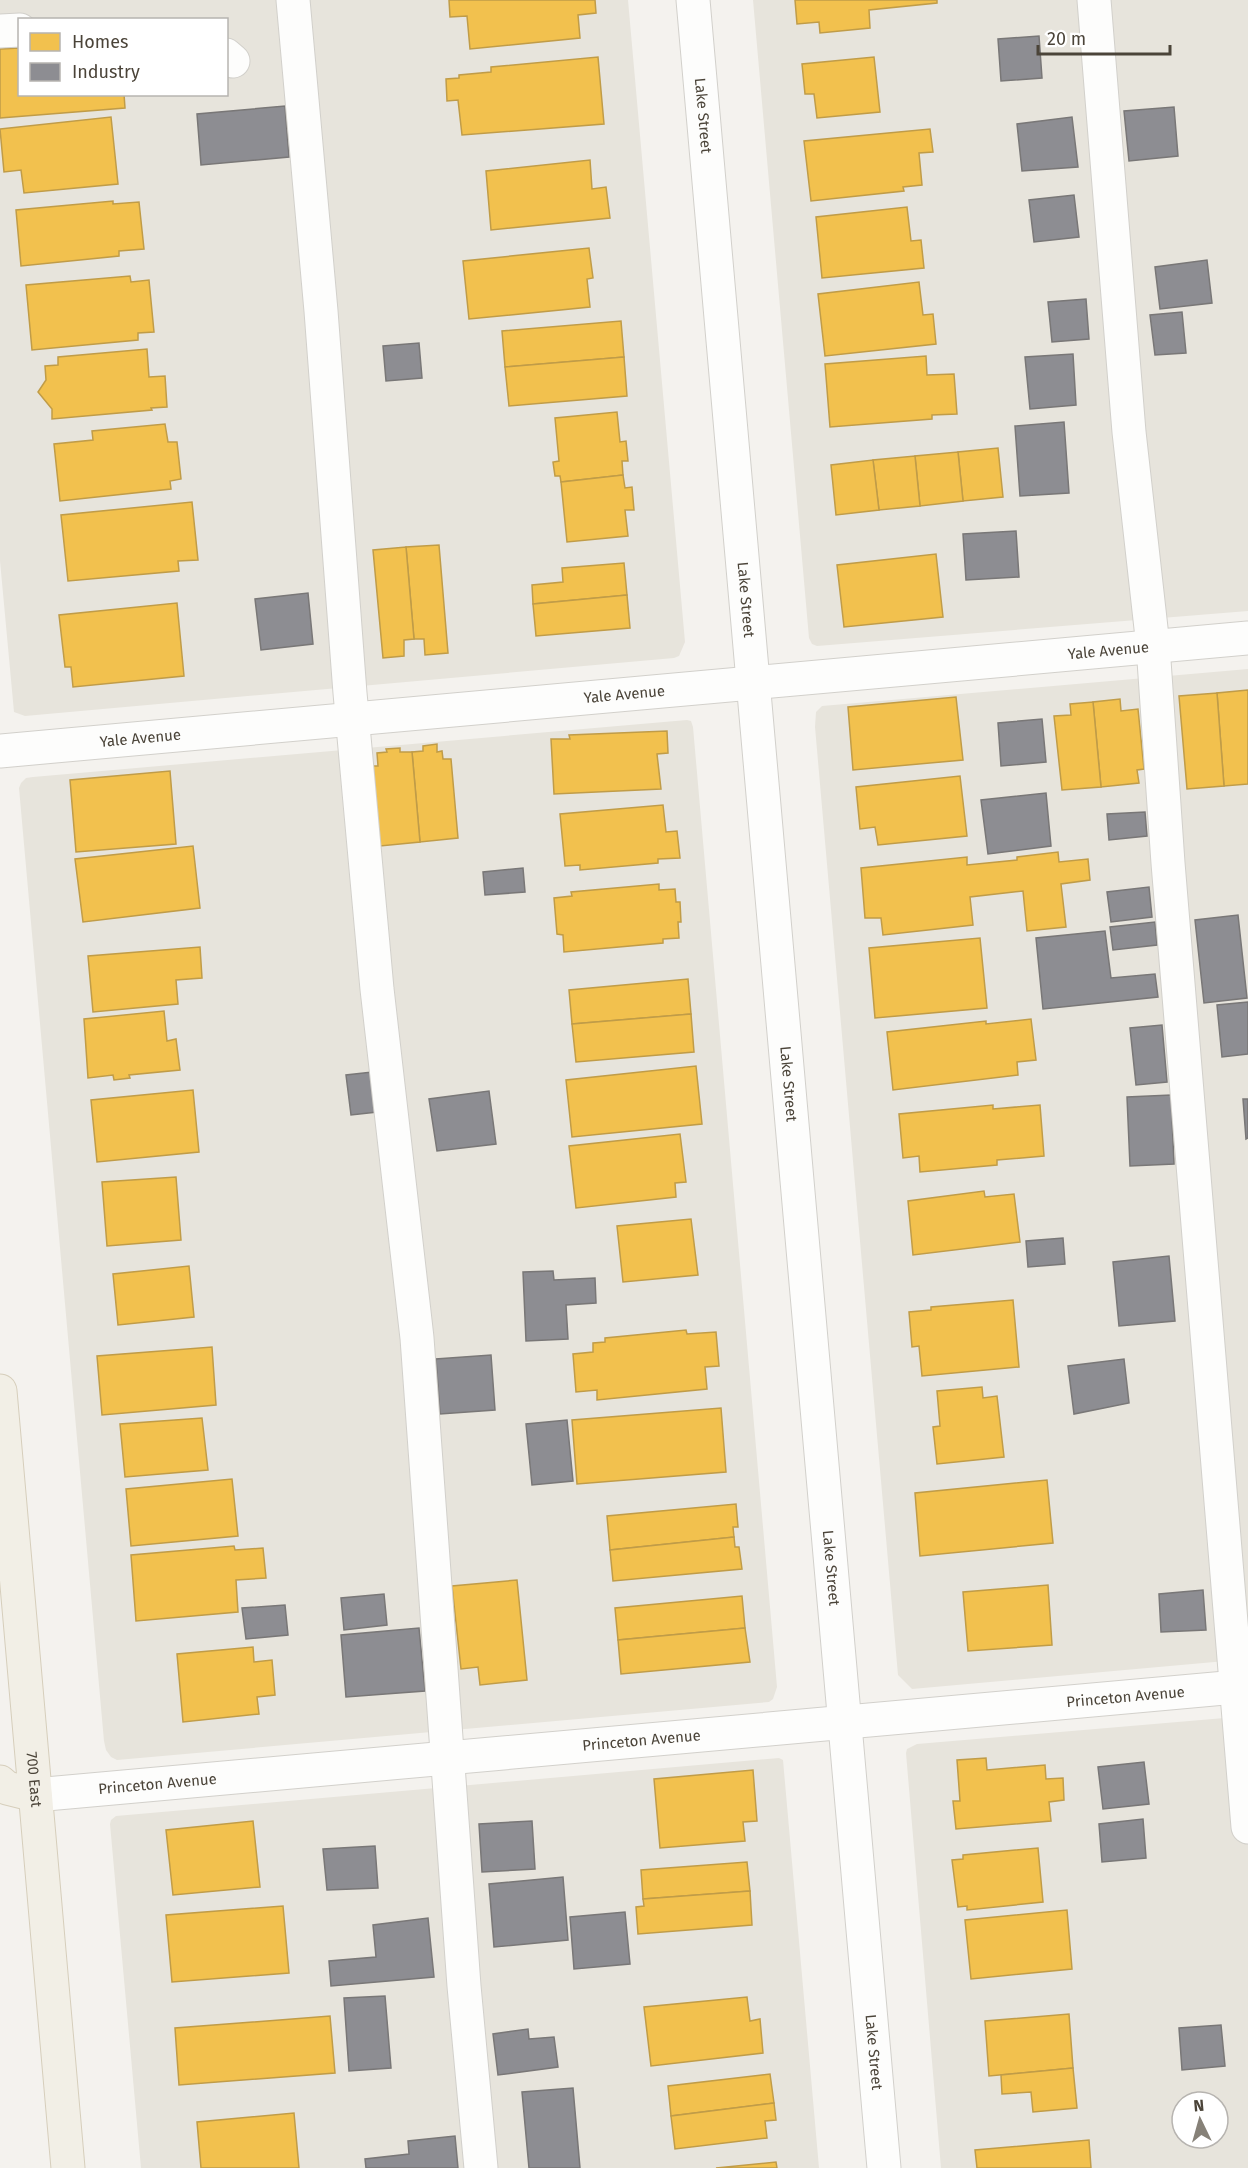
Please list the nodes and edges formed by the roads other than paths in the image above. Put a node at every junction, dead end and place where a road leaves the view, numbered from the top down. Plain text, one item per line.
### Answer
1 (293, 0) edge
2 (693, 0) edge
3 (1094, 0) edge
4 (18, 30) edge
5 (0, 32) edge
6 (1248, 638) edge
7 (1153, 646) junction
8 (753, 683) junction
9 (352, 719) junction
10 (0, 751) edge
11 (0, 1391) edge
12 (1242, 1686) edge
13 (845, 1722) junction
14 (447, 1758) junction
15 (0, 1782) edge
16 (35, 1795) junction
17 (1248, 1827) edge
18 (68, 2168) edge
19 (481, 2168) edge
20 (884, 2168) edge

1 - 9 street
2 - 8 street, Lake Street
3 - 7 street
4 - 5 street
6 - 7 street, Yale Avenue
7 - 8 street, Yale Avenue
7 - 12 street
8 - 9 street, Yale Avenue
8 - 13 street, Lake Street
9 - 10 street, Yale Avenue
9 - 14 street
11 - 16 main road, 700 East
12 - 13 street, Princeton Avenue
12 - 17 street
13 - 14 street, Princeton Avenue
13 - 20 street, Lake Street
14 - 16 street, Princeton Avenue
14 - 19 street
15 - 16 main road
16 - 18 main road, 700 East

